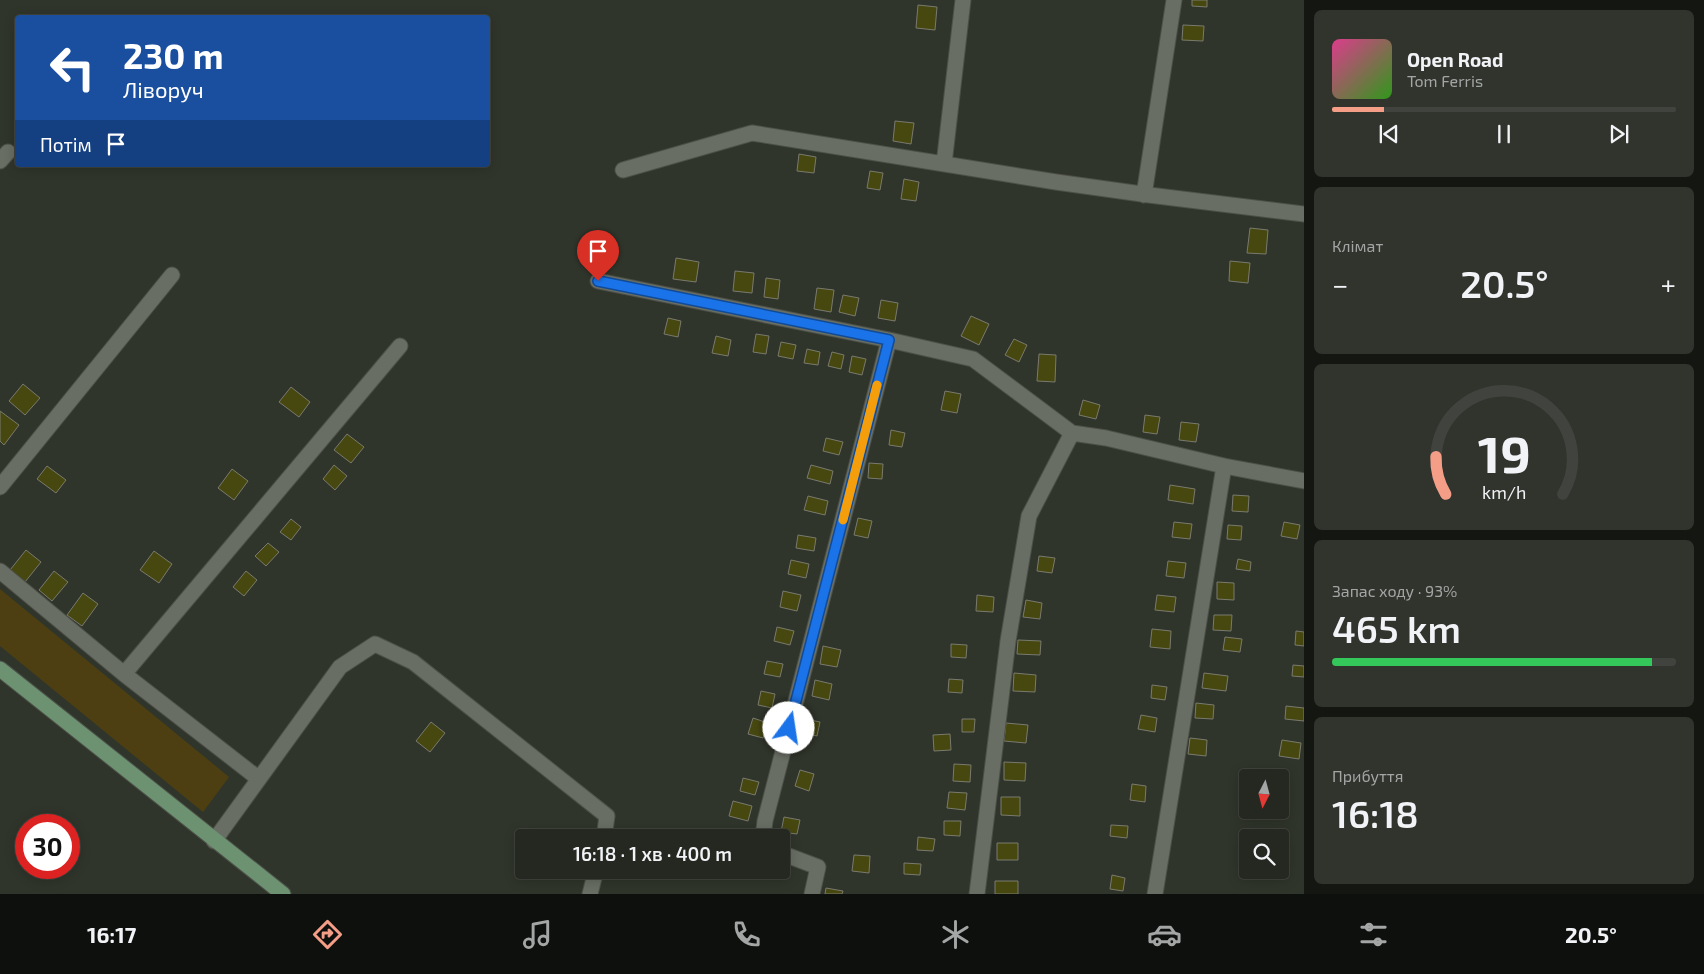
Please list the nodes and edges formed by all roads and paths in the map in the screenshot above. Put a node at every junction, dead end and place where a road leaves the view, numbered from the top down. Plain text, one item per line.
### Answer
1 (963, 0) edge
2 (1174, 0) edge
3 (944, 164) junction
4 (623, 170) dead end
5 (1144, 195) junction
6 (1304, 214) edge
7 (172, 275) dead end
8 (598, 281) dead end
9 (889, 340) junction
10 (400, 346) dead end
11 (1072, 433) junction
12 (1224, 466) junction
13 (1304, 481) edge
14 (0, 487) edge
15 (0, 571) edge
16 (0, 669) edge
17 (124, 674) junction
18 (259, 779) junction
19 (605, 829) edge
20 (765, 829) edge
21 (214, 841) junction
22 (790, 856) edge
23 (594, 879) edge
24 (283, 894) edge
25 (590, 894) edge
26 (812, 894) edge
27 (977, 894) edge
28 (1155, 894) edge

1 - 3 street
2 - 5 street
3 - 4 street
3 - 5 street
5 - 6 street
7 - 14 street
8 - 9 street
9 - 11 street
9 - 20 street
10 - 17 street
11 - 12 street
11 - 27 street
12 - 13 street
12 - 28 street
15 - 17 street
16 - 21 main road
17 - 18 street
18 - 19 street
18 - 21 street
21 - 24 main road
22 - 26 street
23 - 25 street

